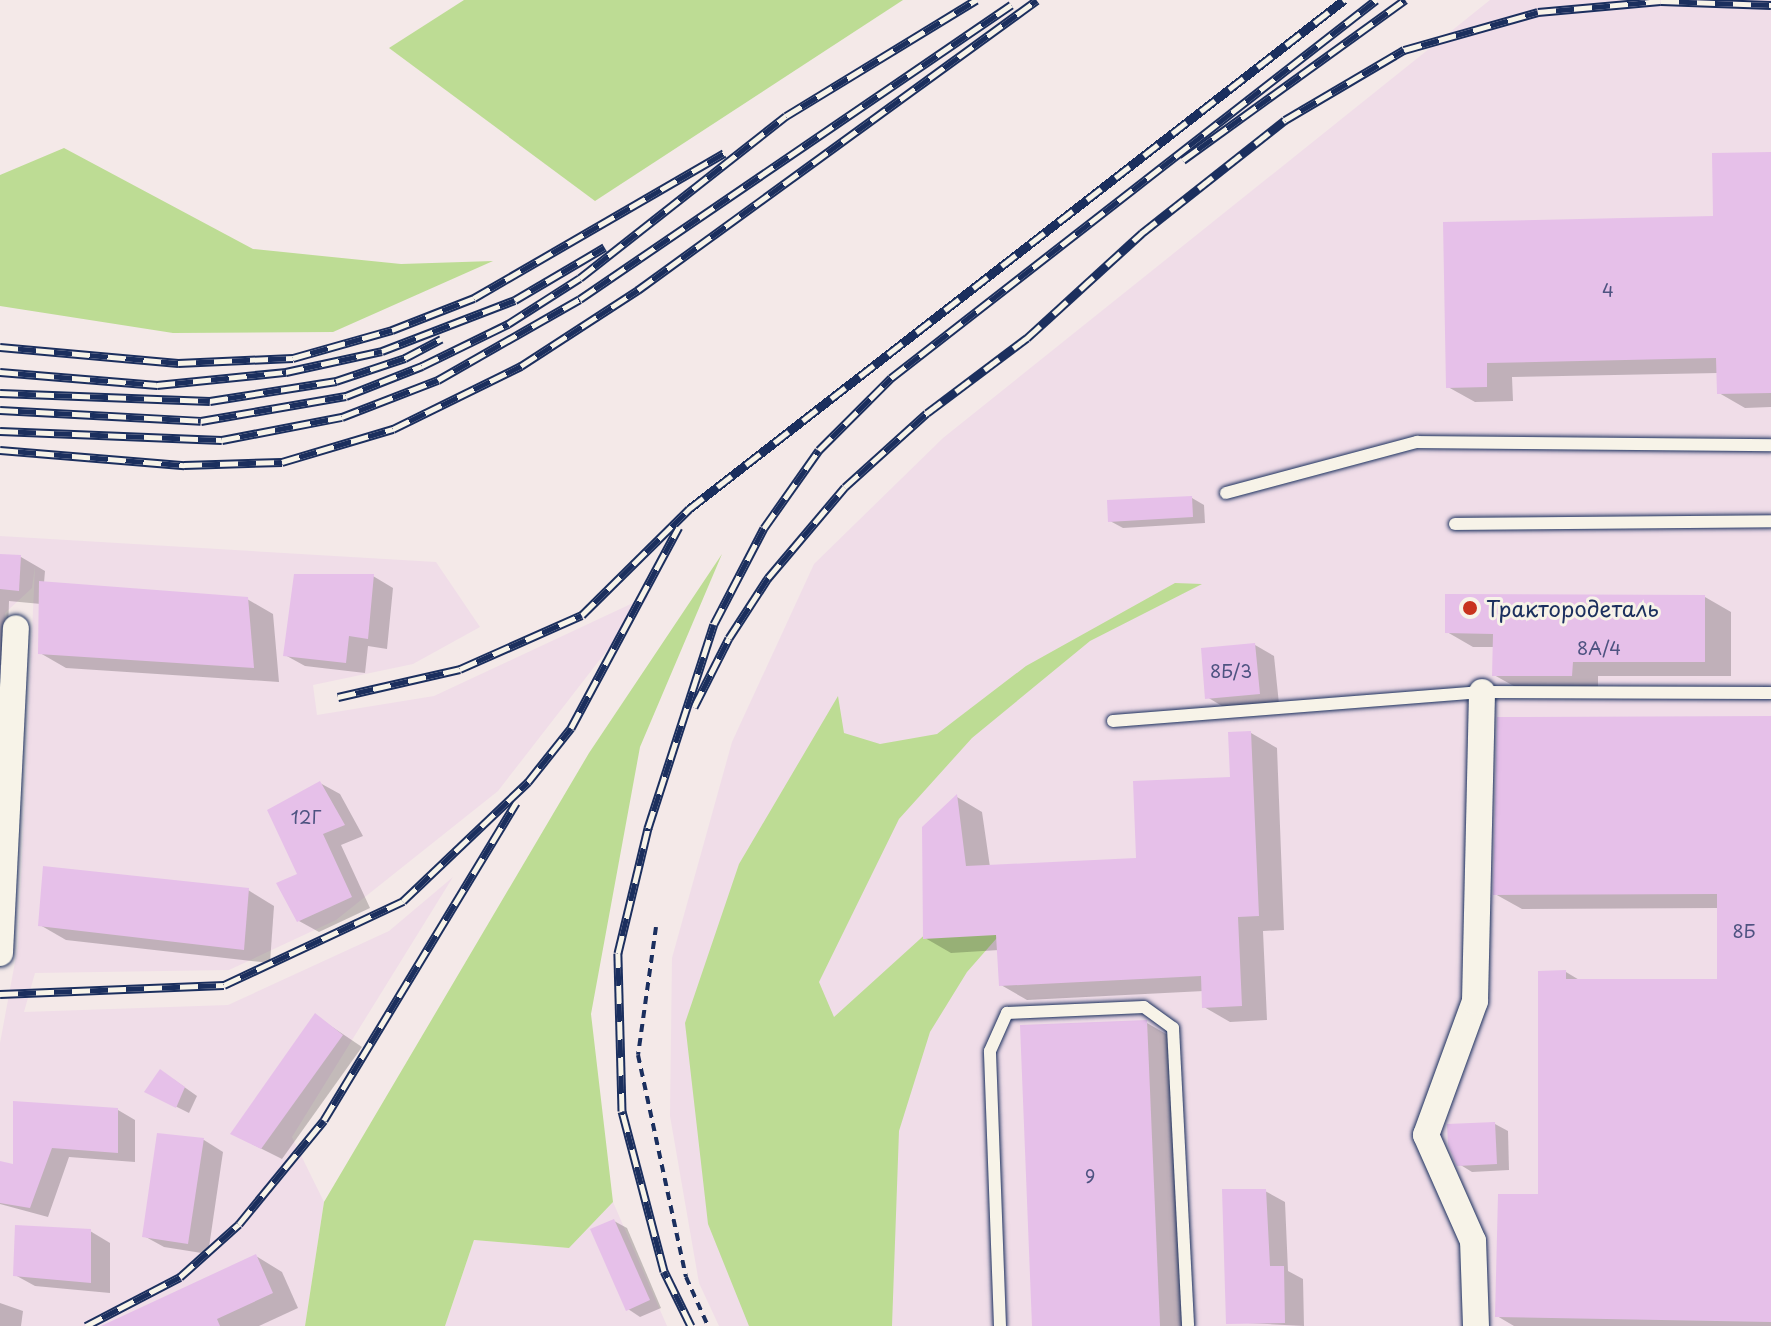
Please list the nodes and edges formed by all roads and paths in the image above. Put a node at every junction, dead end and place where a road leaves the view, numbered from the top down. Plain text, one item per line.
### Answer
1 (1771, 445) edge
2 (1226, 493) dead end
3 (1771, 521) edge
4 (1455, 524) dead end
5 (16, 628) dead end
6 (1482, 692) junction
7 (1771, 693) edge
8 (1113, 721) dead end
9 (656, 927) dead end
10 (0, 953) edge
11 (708, 1326) edge
12 (1000, 1326) edge
13 (1188, 1326) edge
14 (1476, 1326) edge

1 - 2 lane
3 - 4 lane
5 - 10 street
6 - 7 lane
6 - 8 lane
6 - 14 street
9 - 11 path
12 - 13 lane

